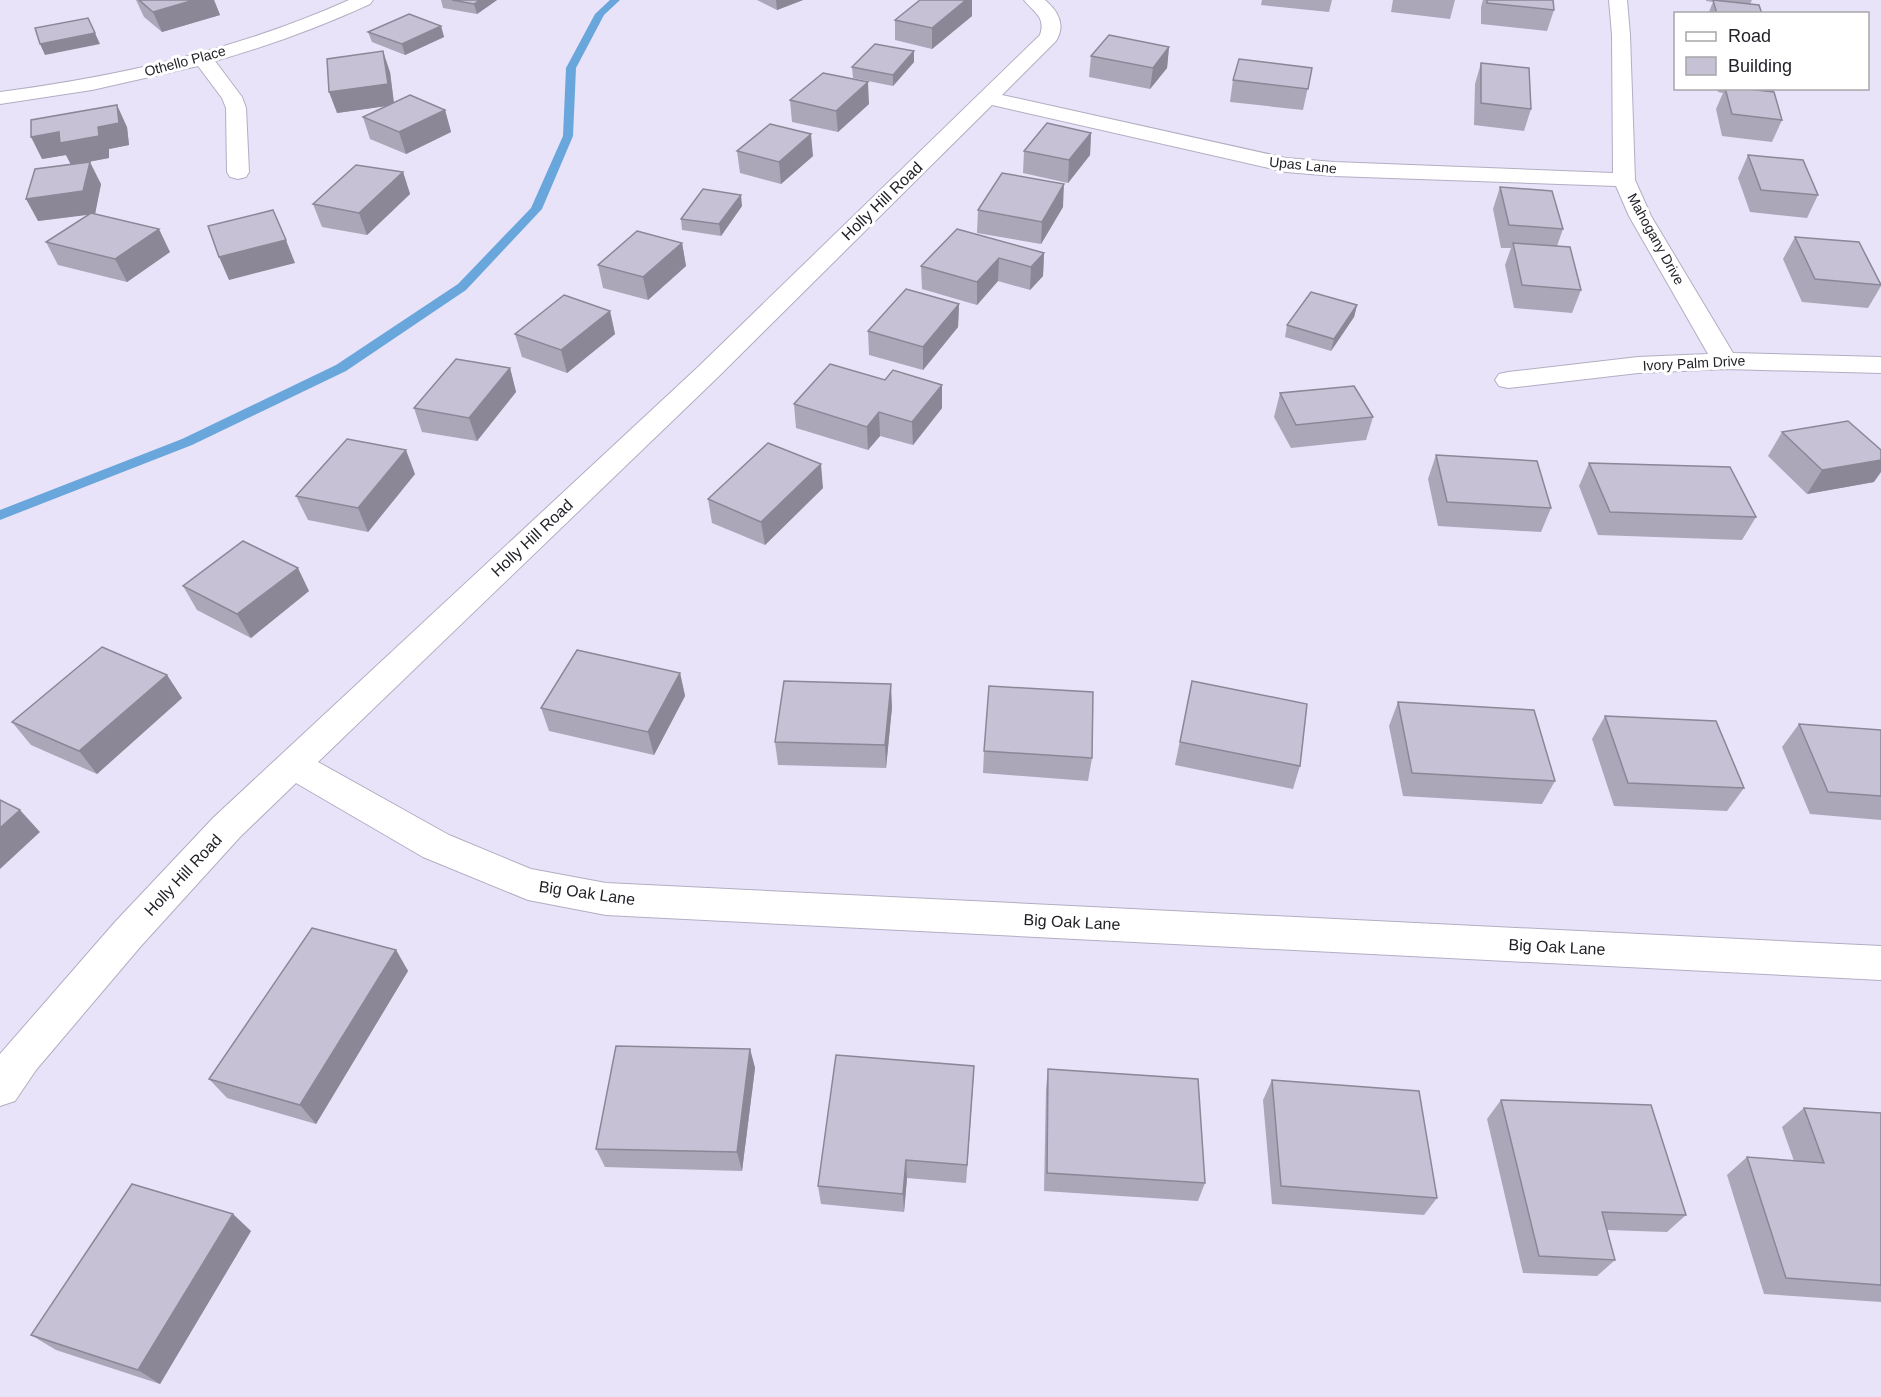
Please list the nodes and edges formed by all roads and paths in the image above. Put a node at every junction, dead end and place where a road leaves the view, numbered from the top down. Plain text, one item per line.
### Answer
1 (363, 0) edge
2 (1033, 0) edge
3 (1618, 0) edge
4 (202, 58) junction
5 (0, 98) edge
6 (989, 98) junction
7 (238, 172) dead end
8 (1624, 180) junction
9 (1725, 361) junction
10 (1881, 365) edge
11 (1508, 380) dead end
12 (293, 764) junction
13 (1881, 963) edge
14 (0, 1087) edge

1 - 4 street, Othello Place
2 - 6 street, Holly Hill Road
3 - 8 street, Mahogany Drive
4 - 5 street, Othello Place
4 - 7 street
6 - 8 street, Upas Lane
6 - 12 street, Holly Hill Road
8 - 9 street, Mahogany Drive
9 - 10 street, Ivory Palm Drive
9 - 11 street, Ivory Palm Drive
12 - 13 street, Big Oak Lane
12 - 14 street, Holly Hill Road

